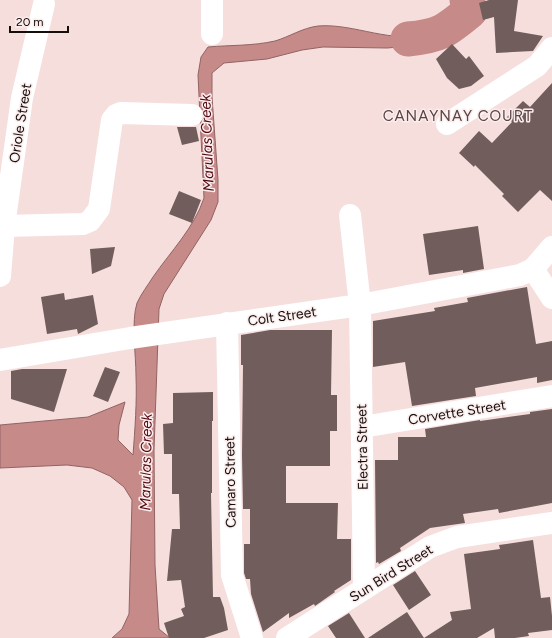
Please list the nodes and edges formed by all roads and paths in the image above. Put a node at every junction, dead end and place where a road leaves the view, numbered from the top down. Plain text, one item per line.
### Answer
1 (212, 0) edge
2 (44, 4) dead end
3 (212, 34) dead end
4 (552, 48) edge
5 (192, 115) dead end
6 (447, 124) dead end
7 (350, 214) dead end
8 (4, 226) junction
9 (552, 247) edge
10 (0, 267) edge
11 (533, 269) junction
12 (0, 276) edge
13 (552, 298) edge
14 (360, 305) junction
15 (228, 323) junction
16 (0, 360) edge
17 (552, 396) edge
18 (362, 427) junction
19 (552, 523) edge
20 (364, 589) junction
21 (252, 638) edge
22 (286, 638) edge

1 - 3 street
2 - 8 street, Oriole Street
4 - 6 street
5 - 8 street
7 - 14 street, Electra Street
8 - 10 street, Oriole Street
9 - 11 street, Colt Street
10 - 12 street, Oriole Street
11 - 13 street
11 - 14 street, Colt Street
14 - 15 street, Colt Street
14 - 18 street, Electra Street
15 - 16 street, Colt Street
15 - 21 street, Camaro Street
17 - 18 street, Corvette Street
18 - 20 street, Electra Street
19 - 20 street, Sun Bird Street
20 - 22 street, Sun Bird Street

